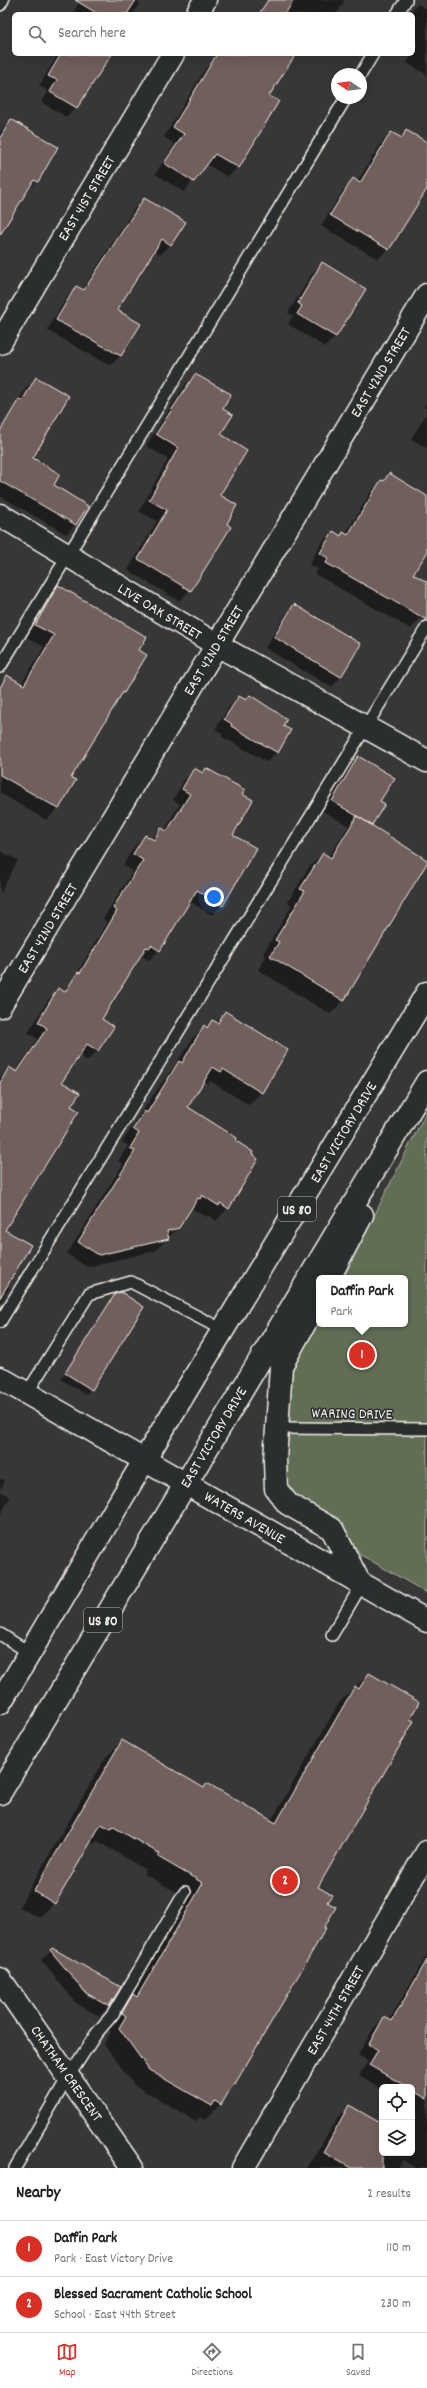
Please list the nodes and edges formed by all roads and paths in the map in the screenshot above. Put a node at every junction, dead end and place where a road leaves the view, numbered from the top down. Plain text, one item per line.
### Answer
1 (3, 0) edge
2 (205, 0) edge
3 (406, 0) edge
4 (0, 5) edge
5 (198, 12) edge
6 (398, 12) edge
7 (172, 56) edge
8 (372, 56) edge
9 (365, 68) edge
10 (342, 104) edge
11 (427, 295) edge
12 (0, 343) edge
13 (0, 515) edge
14 (67, 555) junction
15 (427, 627) edge
16 (217, 645) junction
17 (0, 667) edge
18 (366, 726) junction
19 (427, 761) edge
20 (427, 993) edge
21 (0, 1006) edge
22 (427, 1082) edge
23 (381, 1159) junction
24 (331, 1275) edge
25 (316, 1304) edge
26 (0, 1322) edge
27 (223, 1330) junction
28 (0, 1378) edge
29 (27, 1393) junction
30 (277, 1428) junction
31 (427, 1430) edge
32 (144, 1460) junction
33 (185, 1483) junction
34 (360, 1583) junction
35 (427, 1621) edge
36 (0, 1634) edge
37 (332, 1635) dead end
38 (30, 1653) junction
39 (0, 1703) edge
40 (0, 1793) edge
41 (427, 1852) edge
42 (185, 1892) dead end
43 (0, 1979) edge
44 (68, 2077) junction
45 (15, 2168) edge
46 (132, 2168) edge
47 (243, 2168) edge

1 - 4 lane
2 - 5 main road
3 - 6 lane
7 - 12 main road, EAST 41ST STREET
8 - 9 lane
10 - 14 lane
11 - 16 main road, EAST 42ND STREET
13 - 14 main road, LIVE OAK STREET
14 - 16 main road, LIVE OAK STREET
14 - 17 lane
15 - 18 lane
16 - 18 main road, LIVE OAK STREET
16 - 21 main road, EAST 42ND STREET
18 - 19 main road, LIVE OAK STREET
18 - 26 lane
20 - 27 main road, EAST VICTORY DRIVE / US 80
22 - 23 main road, EAST VICTORY DRIVE / US 80
23 - 24 main road
23 - 33 main road, EAST VICTORY DRIVE / US 80
25 - 30 main road
27 - 29 lane
27 - 32 main road, EAST VICTORY DRIVE / US 80
28 - 29 main road, WATERS AVENUE
29 - 32 main road, WATERS AVENUE
30 - 31 lane, WARING DRIVE
30 - 34 main road
32 - 33 main road, WATERS AVENUE
32 - 38 main road, EAST VICTORY DRIVE / US 80
33 - 34 main road, WATERS AVENUE
33 - 40 main road, EAST VICTORY DRIVE / US 80
34 - 35 main road, WATERS AVENUE
34 - 37 lane
36 - 38 lane
38 - 39 main road, EAST VICTORY DRIVE / US 80
41 - 47 main road, EAST 44TH STREET
42 - 44 lane
43 - 44 main road, CHATHAM CRESCENT
44 - 45 lane
44 - 46 main road, CHATHAM CRESCENT

